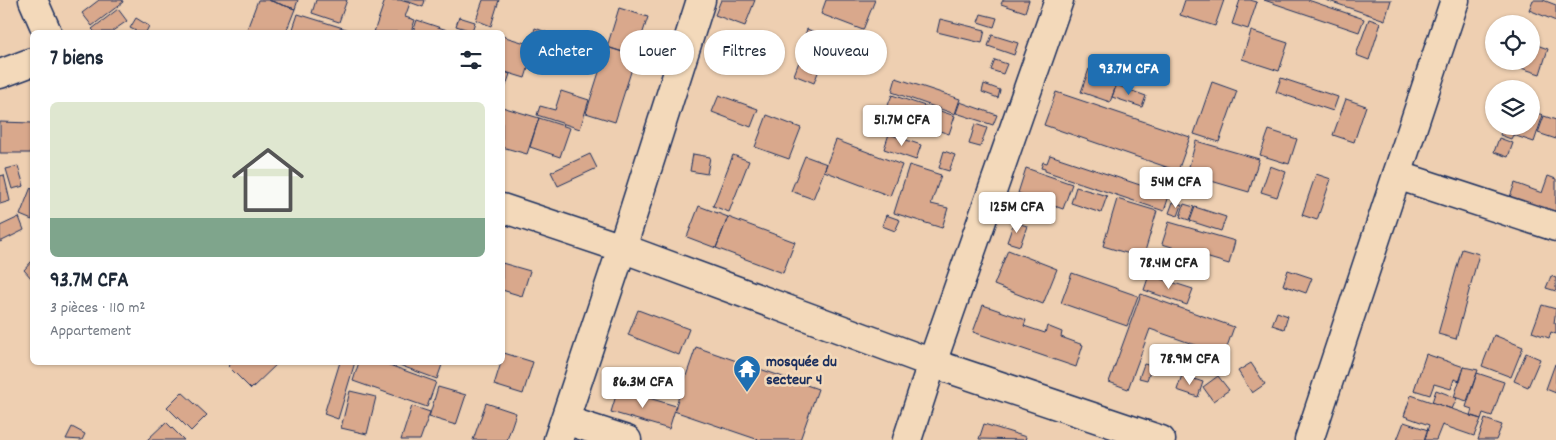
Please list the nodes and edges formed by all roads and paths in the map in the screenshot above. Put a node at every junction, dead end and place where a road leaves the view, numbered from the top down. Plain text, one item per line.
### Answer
1 (33, 0) edge
2 (701, 0) edge
3 (1059, 0) edge
4 (1455, 0) edge
5 (46, 30) edge
6 (30, 63) edge
7 (0, 74) edge
8 (1397, 174) junction
9 (505, 209) edge
10 (1556, 227) edge
11 (622, 248) junction
12 (932, 363) junction
13 (561, 430) edge
14 (626, 440) edge
15 (907, 440) edge
16 (1161, 440) edge
17 (1309, 440) edge

1 - 5 street
2 - 11 street
3 - 12 street
4 - 8 street
6 - 7 street
8 - 10 street
8 - 17 street
9 - 11 street
11 - 12 street
11 - 13 street
12 - 15 street
12 - 16 street
13 - 14 street

